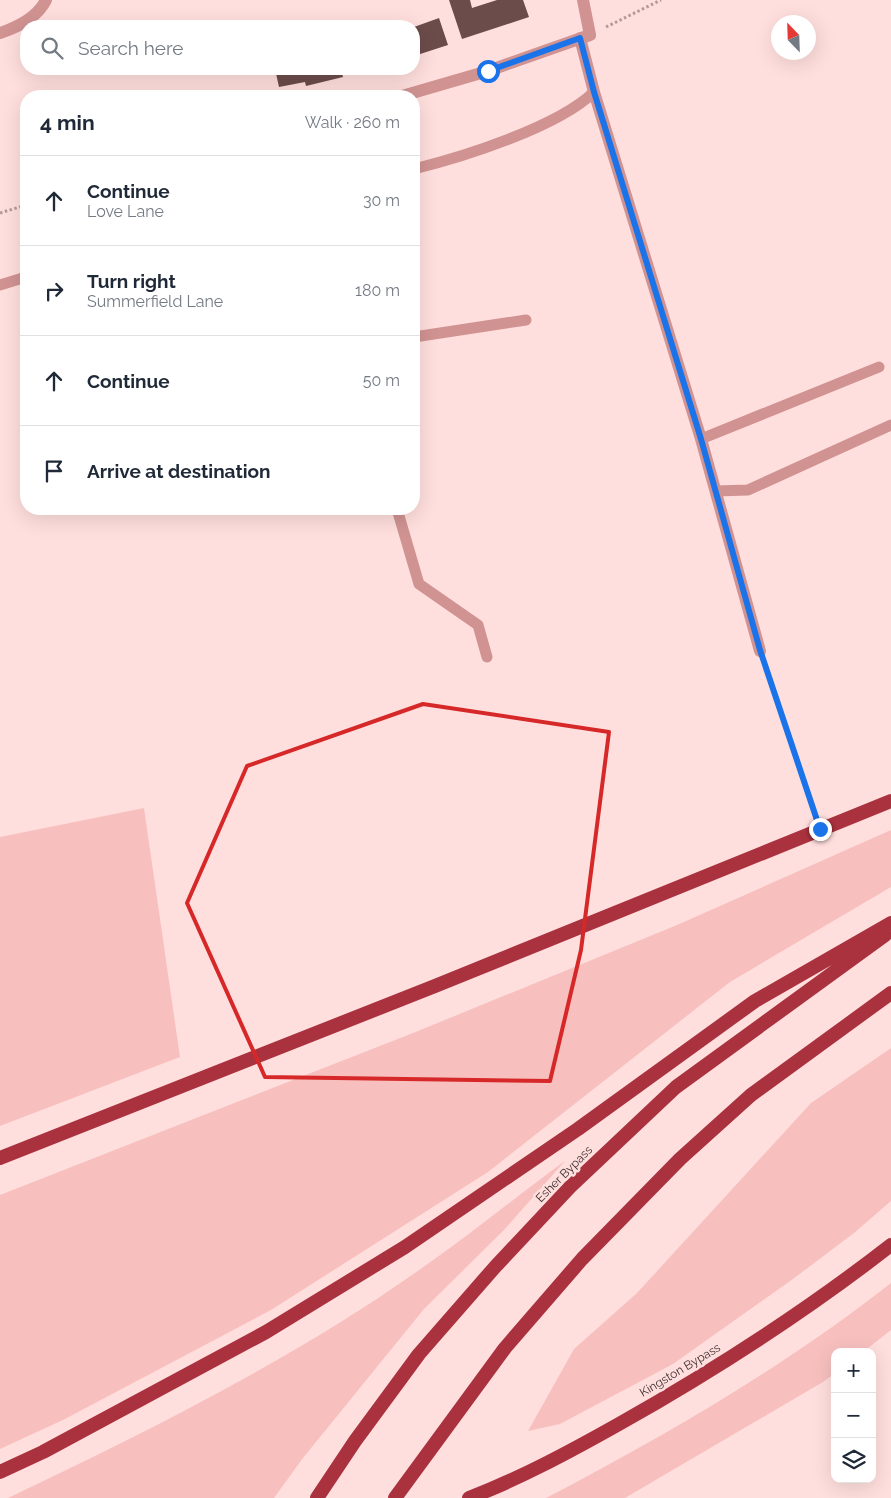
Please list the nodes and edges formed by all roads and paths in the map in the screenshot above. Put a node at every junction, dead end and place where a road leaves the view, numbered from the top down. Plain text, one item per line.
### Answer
1 (46, 0) edge
2 (583, 0) edge
3 (662, 0) edge
4 (27, 20) edge
5 (20, 26) edge
6 (0, 33) edge
7 (585, 37) junction
8 (420, 91) edge
9 (594, 92) junction
10 (420, 168) edge
11 (20, 207) edge
12 (0, 212) edge
13 (20, 279) edge
14 (0, 285) edge
15 (526, 320) dead end
16 (420, 336) edge
17 (879, 367) dead end
18 (891, 425) edge
19 (701, 439) junction
20 (716, 491) junction
21 (399, 515) edge
22 (760, 650) joint
23 (487, 657) dead end
24 (891, 801) edge
25 (820, 829) junction
26 (891, 922) edge
27 (891, 931) edge
28 (891, 992) edge
29 (0, 1158) edge
30 (891, 1245) edge
31 (0, 1472) edge
32 (474, 1496) edge
33 (316, 1498) edge
34 (395, 1498) edge

1 - 4 street
2 - 7 street
3 - 7 path
5 - 6 street
7 - 8 street
7 - 9 street
9 - 10 lane
9 - 19 street
11 - 12 path
13 - 14 lane
15 - 16 lane
17 - 19 lane
18 - 20 lane
19 - 20 street
20 - 22 street
21 - 23 lane
22 - 25 path
24 - 25 highway
25 - 29 highway
26 - 31 highway
27 - 33 highway, Esher Bypass
28 - 34 highway
30 - 32 highway, Kingston Bypass

